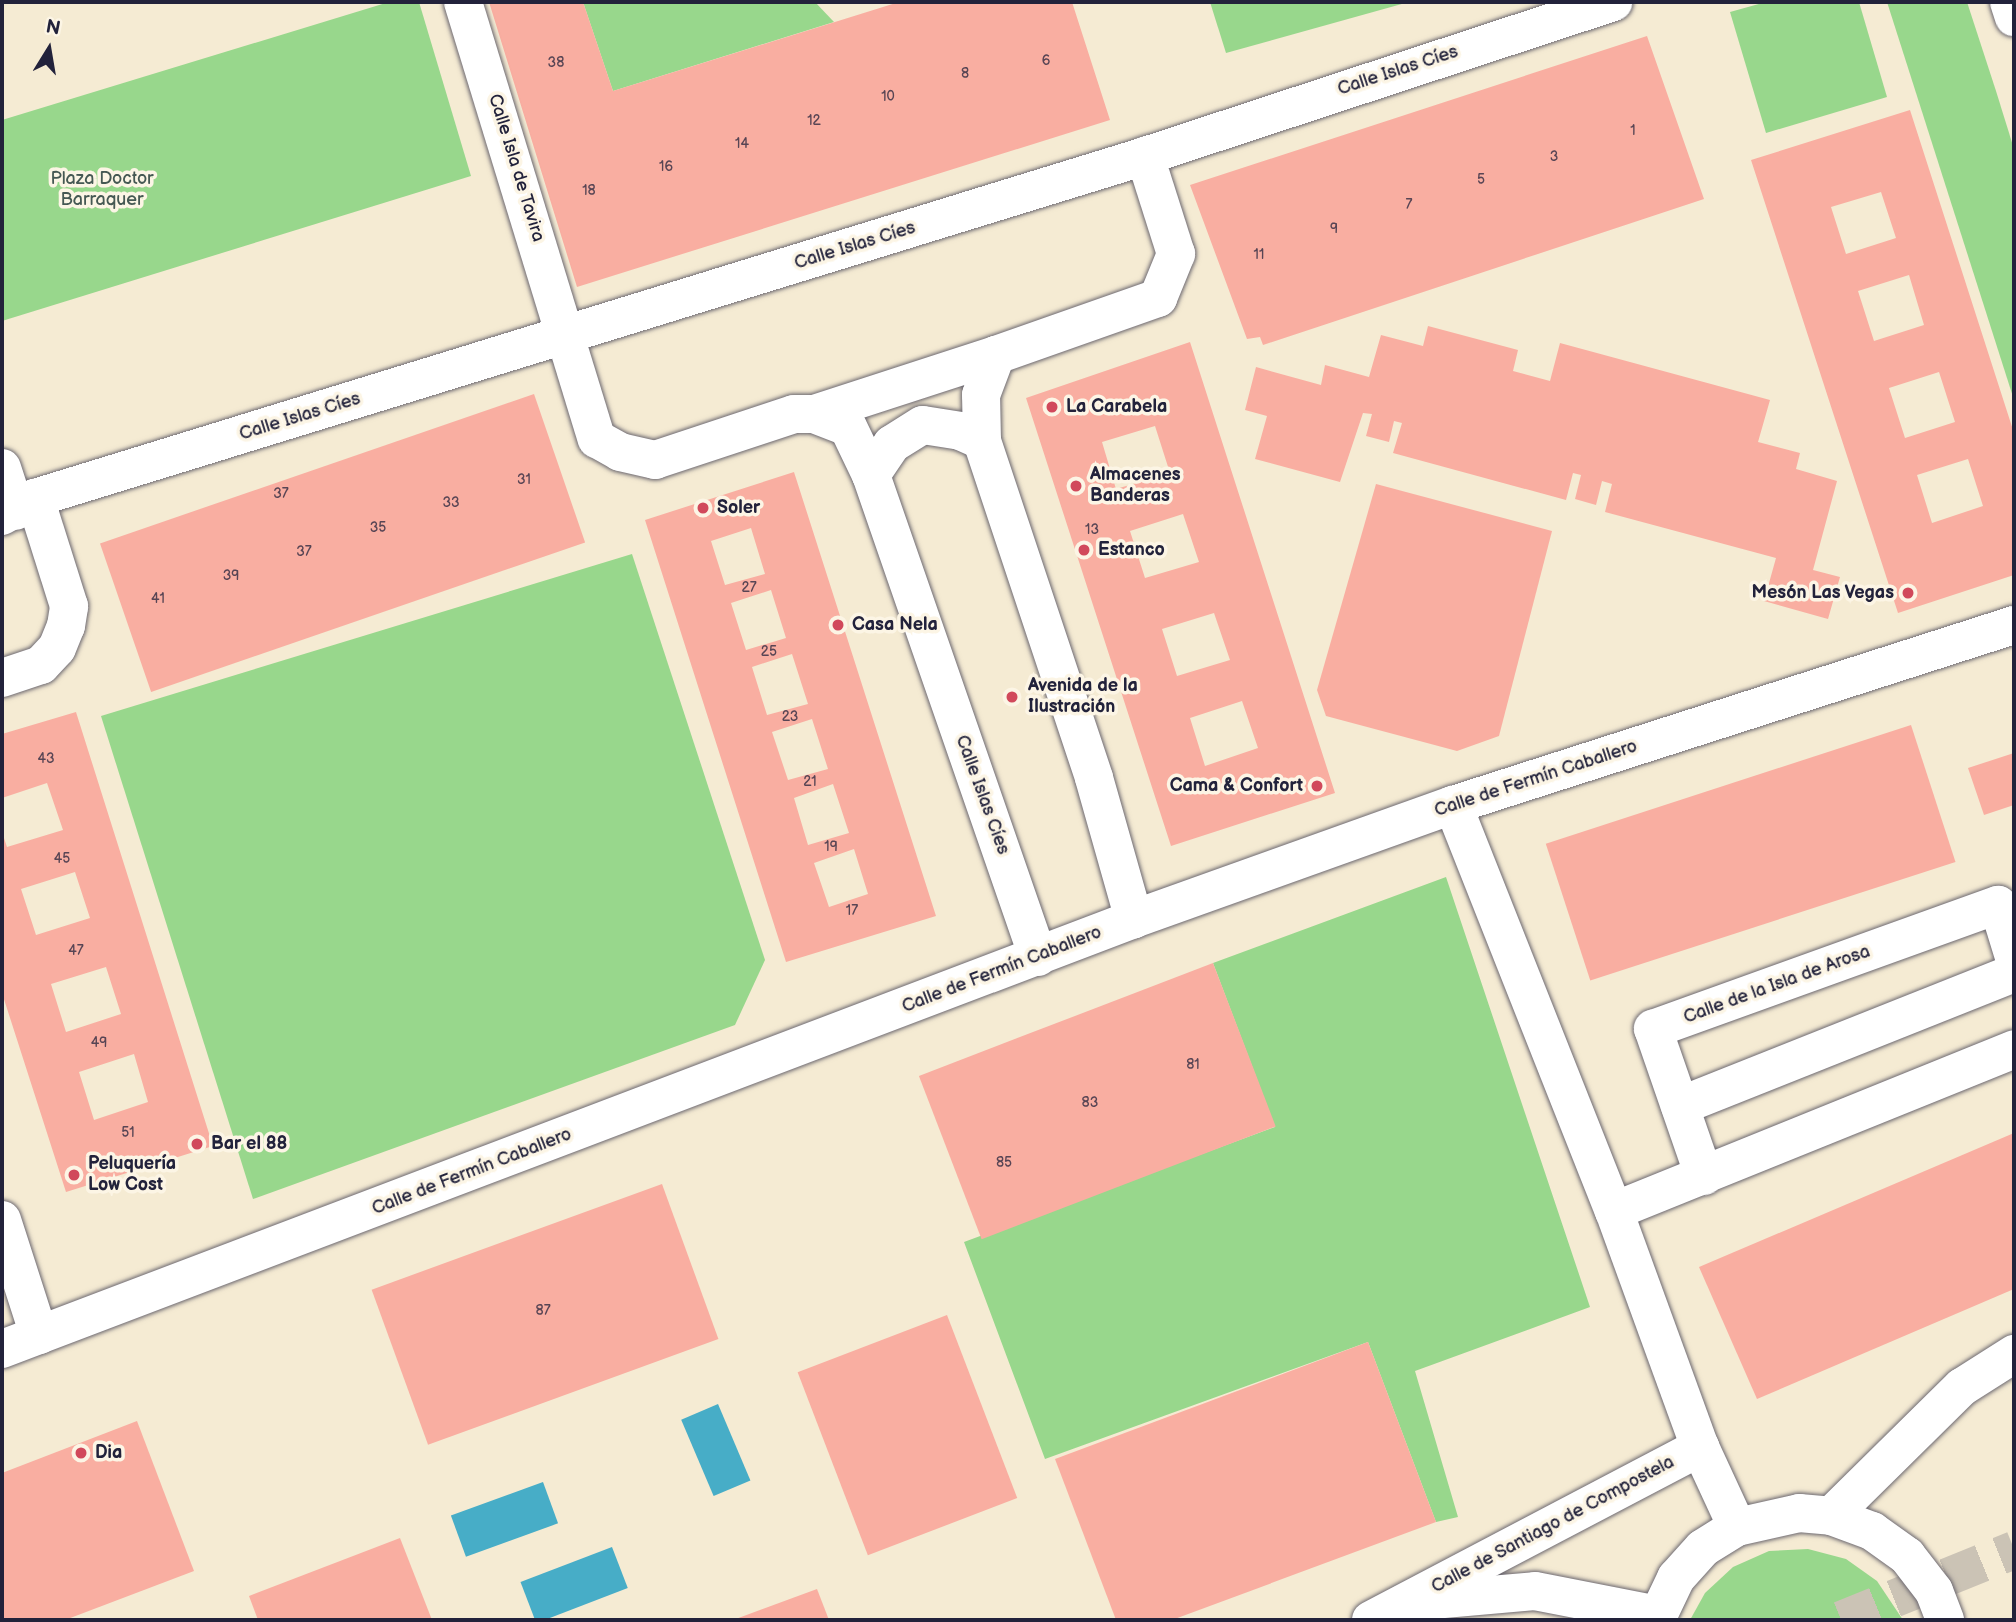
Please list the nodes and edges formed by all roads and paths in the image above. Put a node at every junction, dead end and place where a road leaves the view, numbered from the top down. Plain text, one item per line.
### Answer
1 (463, 2) edge
2 (1613, 2) edge
3 (2009, 2) edge
4 (2014, 17) edge
5 (1145, 156) junction
6 (565, 336) junction
7 (996, 355) junction
8 (814, 414) junction
9 (982, 442) junction
10 (2, 468) edge
11 (871, 475) junction
12 (18, 508) edge
13 (2014, 625) edge
14 (2, 678) edge
15 (1452, 805) junction
16 (1134, 919) junction
17 (1038, 957) junction
18 (2014, 957) edge
19 (2014, 973) edge
20 (2014, 1049) edge
21 (1680, 1106) junction
22 (1704, 1176) junction
23 (1614, 1211) junction
24 (2, 1220) edge
25 (39, 1335) junction
26 (2, 1349) edge
27 (2014, 1354) edge
28 (2014, 1367) edge
29 (1962, 1388) junction
30 (1700, 1447) junction
31 (1831, 1516) junction
32 (1737, 1527) junction
33 (1406, 1602) junction
34 (1657, 1617) edge
35 (1371, 1620) edge
36 (1945, 1620) edge

1 - 6 street, Calle Isla de Tavira
2 - 5 street, Calle Islas Cíes
3 - 4 street
5 - 6 street, Calle Islas Cíes
5 - 7 street
6 - 8 street
6 - 12 street, Calle Islas Cíes
7 - 8 street
7 - 9 street
8 - 11 street, Calle Islas Cíes
9 - 11 street
9 - 16 street
10 - 12 street
11 - 17 street, Calle Islas Cíes
12 - 14 street
13 - 15 street, Calle de Fermín Caballero
15 - 16 street, Calle de Fermín Caballero
15 - 23 street
16 - 17 street, Calle de Fermín Caballero
17 - 25 street, Calle de Fermín Caballero
18 - 21 street, Calle de la Isla de Arosa
19 - 21 street
20 - 22 street
21 - 22 street, Calle de la Isla de Arosa
22 - 23 street
23 - 30 street
24 - 25 street
25 - 26 street, Calle de Fermín Caballero
27 - 29 street
28 - 29 street
29 - 31 street
30 - 32 street
30 - 33 street, Calle de Santiago de Compostela
31 - 32 street
31 - 36 street
32 - 34 street
33 - 34 street, Calle de Santiago de Compostela
33 - 35 street, Calle de Santiago de Compostela

